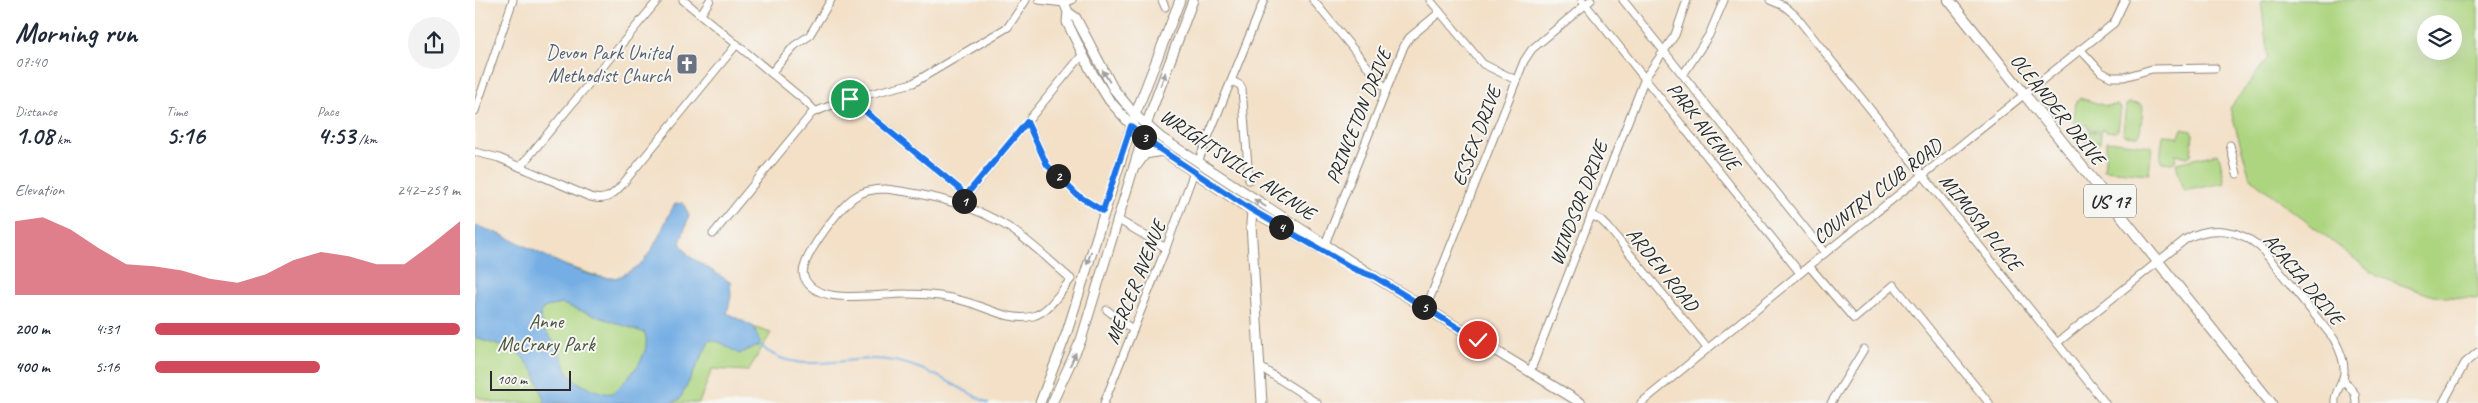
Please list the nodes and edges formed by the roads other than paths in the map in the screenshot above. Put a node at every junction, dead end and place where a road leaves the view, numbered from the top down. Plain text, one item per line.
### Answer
1 (513, 0) edge
2 (658, 0) edge
3 (683, 0) edge
4 (710, 0) edge
5 (831, 0) edge
6 (1026, 0) edge
7 (1039, 0) edge
8 (1180, 0) edge
9 (1193, 0) edge
10 (1264, 0) edge
11 (1313, 0) edge
12 (1430, 0) edge
13 (1623, 0) edge
14 (1687, 0) edge
15 (1724, 0) edge
16 (1770, 0) edge
17 (1949, 0) edge
18 (2125, 0) edge
19 (1066, 1) edge
20 (1586, 1) edge
21 (1068, 12) junction
22 (1440, 12) junction
23 (701, 14) junction
24 (737, 44) junction
25 (2080, 48) junction
26 (1664, 51) junction
27 (1083, 54) junction
28 (2215, 68) dead end
29 (771, 73) junction
30 (1683, 75) junction
31 (1645, 78) junction
32 (1516, 80) junction
33 (1232, 81) junction
34 (1385, 89) junction
35 (2024, 95) junction
36 (850, 99) junction
37 (475, 111) edge
38 (815, 111) junction
39 (1135, 115) junction
40 (1027, 122) junction
41 (1147, 125) junction
42 (1131, 126) junction
43 (1143, 136) junction
44 (2230, 145) dead end
45 (1162, 151) junction
46 (475, 152) edge
47 (1199, 162) junction
48 (520, 167) junction
49 (1194, 172) junction
50 (1132, 174) junction
51 (2237, 174) dead end
52 (1923, 175) junction
53 (1249, 180) dead end
54 (962, 205) junction
55 (1252, 210) junction
56 (1103, 211) junction
57 (1591, 215) junction
58 (1117, 218) junction
59 (713, 234) dead end
60 (1325, 244) junction
61 (1167, 248) junction
62 (1825, 253) junction
63 (2158, 261) junction
64 (1809, 266) junction
65 (1800, 273) junction
66 (1375, 277) junction
67 (1426, 308) junction
68 (1107, 310) dead end
69 (1133, 330) junction
70 (2057, 343) junction
71 (1707, 348) junction
72 (1864, 349) dead end
73 (2478, 352) edge
74 (1260, 367) junction
75 (1530, 372) junction
76 (2343, 379) junction
77 (1039, 403) edge
78 (1052, 403) edge
79 (1104, 403) edge
80 (1262, 403) edge
81 (1317, 403) edge
82 (1581, 403) edge
83 (1641, 403) edge
84 (1831, 403) edge
85 (1989, 403) edge
86 (2105, 403) edge
87 (2271, 403) edge
88 (2335, 403) edge
89 (2356, 403) edge
90 (2443, 403) edge

1 - 37 street
2 - 48 street
3 - 23 street
4 - 23 street
5 - 29 street
6 - 36 street
7 - 19 street
8 - 39 street
41 -> 9 street
10 - 33 street
11 - 34 street
12 - 22 street
13 - 26 street, PARK AVENUE
14 - 26 street, WINDSOR DRIVE
15 - 30 street
16 - 52 street, MIMOSA PLACE
17 - 35 main road, OLEANDER DRIVE / US 17
18 - 25 street, COUNTRY CLUB ROAD
19 - 21 street, WRIGHTSVILLE AVENUE
20 - 31 street, PARK AVENUE
20 - 32 street, ESSEX DRIVE
21 - 27 street, WRIGHTSVILLE AVENUE
39 -> 21 street, WRIGHTSVILLE AVENUE
22 - 32 street
22 - 34 street, PRINCETON DRIVE
23 - 24 street
24 - 29 street
24 - 48 street
25 - 28 street
25 - 35 street, COUNTRY CLUB ROAD
26 - 30 street, PARK AVENUE
26 - 31 street, WINDSOR DRIVE
27 - 40 street
27 - 42 street, WRIGHTSVILLE AVENUE
29 - 38 street
30 - 62 street, PARK AVENUE
31 - 57 street, WINDSOR DRIVE
31 - 65 street, PARK AVENUE
32 - 67 street, ESSEX DRIVE
33 - 47 street
33 - 53 street
34 - 60 street, PRINCETON DRIVE
35 - 52 street, COUNTRY CLUB ROAD
35 - 63 main road, OLEANDER DRIVE / US 17
36 - 38 street
36 - 54 street
38 - 59 street
39 - 41 street, WRIGHTSVILLE AVENUE
39 - 42 street
40 - 54 street
40 - 56 street
41 - 43 street
41 - 47 street, WRIGHTSVILLE AVENUE
42 - 43 street, WRIGHTSVILLE AVENUE
42 - 56 street
43 - 45 street, WRIGHTSVILLE AVENUE
43 - 50 street
44 - 51 street
45 - 49 street, WRIGHTSVILLE AVENUE
45 - 50 street
46 - 48 street
60 -> 47 street, WRIGHTSVILLE AVENUE
49 - 55 street, WRIGHTSVILLE AVENUE
49 - 61 street, MERCER AVENUE
50 - 58 street
52 - 62 street, COUNTRY CLUB ROAD
52 - 70 street, MIMOSA PLACE
54 - 54 street
55 - 66 street, WRIGHTSVILLE AVENUE
55 - 74 street
56 -> 77 street
57 - 71 street, ARDEN ROAD
57 - 75 street, WINDSOR DRIVE
58 - 61 street
78 -> 58 street
60 - 66 street, WRIGHTSVILLE AVENUE
61 - 69 street, MERCER AVENUE
62 - 64 street, COUNTRY CLUB ROAD
63 - 70 street, ACACIA DRIVE
63 - 76 street, ACACIA DRIVE
63 - 87 main road, OLEANDER DRIVE / US 17
64 - 65 street, COUNTRY CLUB ROAD
64 - 85 street
65 - 71 street, COUNTRY CLUB ROAD
66 - 67 street, WRIGHTSVILLE AVENUE
67 - 75 street, WRIGHTSVILLE AVENUE
68 - 69 street
69 - 79 street, MERCER AVENUE
70 - 86 street, MIMOSA PLACE
71 - 83 street, COUNTRY CLUB ROAD
72 - 84 street
73 - 90 street
74 - 80 street
74 - 81 street
75 - 82 street, WRIGHTSVILLE AVENUE
76 - 88 street, ACACIA DRIVE
76 - 89 street, ACACIA DRIVE

